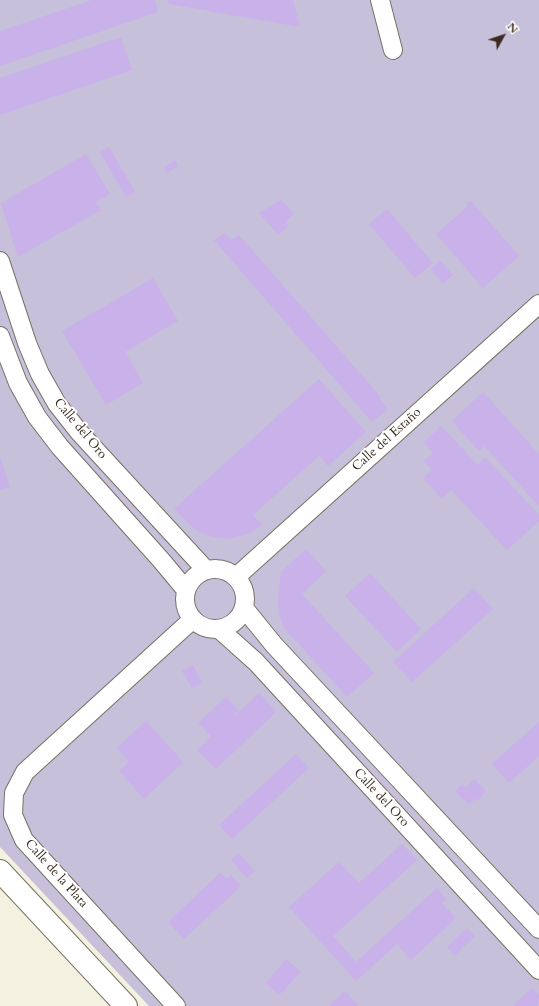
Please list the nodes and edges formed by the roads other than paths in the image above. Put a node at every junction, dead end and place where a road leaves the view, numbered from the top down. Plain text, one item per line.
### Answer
1 (380, 0) edge
2 (393, 50) dead end
3 (0, 261) edge
4 (539, 304) edge
5 (0, 336) edge
6 (206, 570) junction
7 (236, 577) junction
8 (186, 590) junction
9 (244, 608) junction
10 (192, 619) junction
11 (219, 629) junction
12 (0, 872) edge
13 (539, 929) edge
14 (539, 970) edge
15 (126, 1006) edge
16 (176, 1006) edge

1 - 2 street
3 - 6 street, Calle del Oro
4 - 7 street, Calle del Estaño
5 - 8 street
6 - 7 street
6 - 8 street
7 - 9 street
8 - 10 street
9 - 11 street
9 - 13 street, Calle del Oro
10 - 11 street
10 - 16 street, Calle de la Plata
11 - 14 street, Calle del Oro
12 - 15 main road

